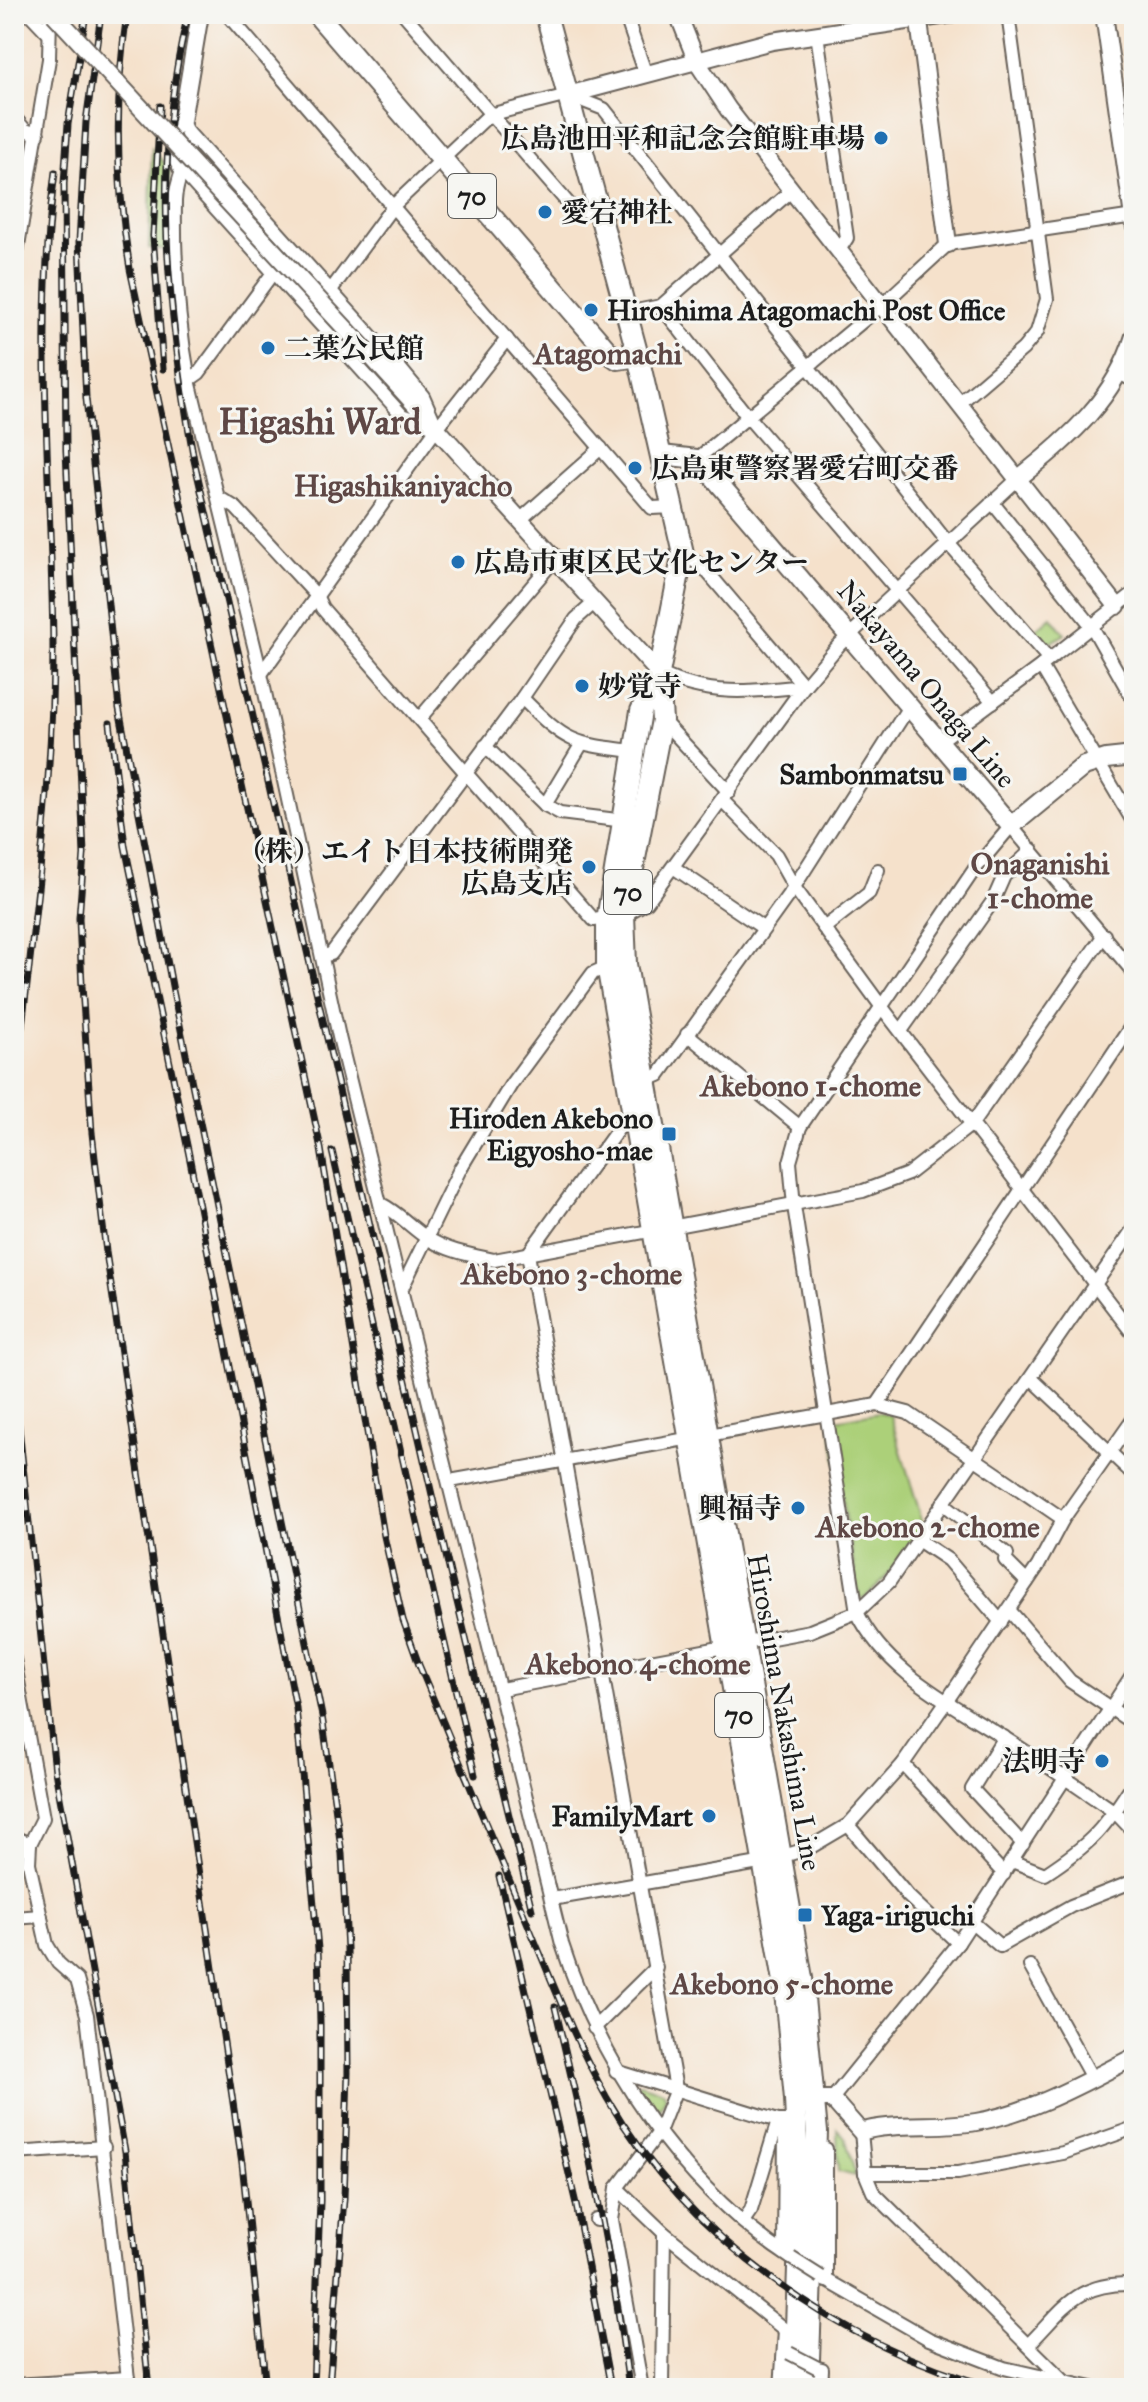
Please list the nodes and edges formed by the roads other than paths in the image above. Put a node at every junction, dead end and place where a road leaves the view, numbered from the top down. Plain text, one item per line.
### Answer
1 (30, 14) edge
2 (52, 14) edge
3 (200, 14) edge
4 (227, 14) edge
5 (317, 14) edge
6 (404, 14) edge
7 (546, 14) edge
8 (625, 14) edge
9 (678, 14) edge
10 (954, 14) edge
11 (1008, 14) edge
12 (1104, 14) edge
13 (918, 16) edge
14 (49, 34) junction
15 (817, 34) junction
16 (697, 62) junction
17 (646, 75) junction
18 (568, 95) junction
19 (489, 115) junction
20 (14, 117) edge
21 (184, 126) junction
22 (38, 134) junction
23 (440, 159) junction
24 (179, 168) junction
25 (792, 190) junction
26 (393, 206) junction
27 (597, 212) junction
28 (1134, 218) edge
29 (1039, 229) junction
30 (17, 239) edge
31 (948, 244) junction
32 (839, 250) junction
33 (719, 254) junction
34 (14, 270) edge
35 (275, 270) junction
36 (331, 290) junction
37 (882, 305) junction
38 (661, 306) junction
39 (626, 313) junction
40 (1134, 336) edge
41 (507, 339) junction
42 (638, 356) junction
43 (809, 365) junction
44 (1127, 377) edge
45 (189, 380) junction
46 (960, 403) junction
47 (748, 417) junction
48 (437, 428) junction
49 (601, 448) junction
50 (662, 455) junction
51 (697, 459) junction
52 (1020, 477) junction
53 (218, 497) junction
54 (992, 502) junction
55 (674, 507) junction
56 (520, 520) junction
57 (947, 542) junction
58 (683, 553) junction
59 (555, 559) junction
60 (898, 588) junction
61 (1134, 593) edge
62 (316, 595) junction
63 (594, 603) junction
64 (1117, 606) junction
65 (1091, 625) junction
66 (849, 634) junction
67 (1045, 662) junction
68 (659, 673) junction
69 (261, 674) junction
70 (804, 686) junction
71 (522, 698) junction
72 (1134, 701) edge
73 (993, 702) junction
74 (910, 705) junction
75 (420, 718) junction
76 (662, 720) junction
77 (940, 741) junction
78 (581, 745) junction
79 (485, 746) junction
80 (634, 751) junction
81 (1134, 756) edge
82 (1095, 761) junction
83 (466, 772) junction
84 (726, 796) junction
85 (545, 805) junction
86 (625, 821) junction
87 (1134, 823) edge
88 (1011, 826) junction
89 (1032, 850) junction
90 (673, 867) junction
91 (878, 870) dead end
92 (794, 887) junction
93 (616, 918) junction
94 (763, 928) junction
95 (824, 928) junction
96 (1104, 935) junction
97 (322, 956) junction
98 (616, 964) junction
99 (1134, 973) edge
100 (881, 1006) junction
101 (1134, 1022) edge
102 (901, 1031) junction
103 (687, 1034) junction
104 (645, 1081) junction
105 (634, 1123) junction
106 (972, 1124) junction
107 (800, 1127) junction
108 (1020, 1187) junction
109 (381, 1204) junction
110 (794, 1206) junction
111 (1134, 1228) edge
112 (662, 1229) junction
113 (427, 1238) junction
114 (528, 1254) junction
115 (1095, 1285) junction
116 (402, 1288) junction
117 (1134, 1333) edge
118 (1031, 1378) junction
119 (877, 1405) junction
120 (826, 1413) junction
121 (1134, 1418) edge
122 (698, 1435) junction
123 (1110, 1450) junction
124 (975, 1459) junction
125 (565, 1460) junction
126 (1134, 1475) edge
127 (450, 1481) junction
128 (943, 1503) junction
129 (1063, 1519) junction
130 (918, 1540) junction
131 (1027, 1582) junction
132 (1009, 1610) junction
133 (857, 1612) junction
134 (1001, 1622) junction
135 (736, 1647) junction
136 (14, 1659) edge
137 (603, 1671) junction
138 (1134, 1672) edge
139 (501, 1689) junction
140 (946, 1702) junction
141 (1111, 1708) junction
142 (1134, 1724) edge
143 (1004, 1737) junction
144 (903, 1764) junction
145 (1065, 1779) junction
146 (1134, 1782) edge
147 (1115, 1812) junction
148 (848, 1825) junction
149 (1134, 1832) edge
150 (14, 1837) edge
151 (30, 1844) junction
152 (1023, 1844) junction
153 (774, 1859) junction
154 (1012, 1861) junction
155 (1004, 1874) junction
156 (1134, 1881) edge
157 (642, 1883) junction
158 (552, 1899) junction
159 (41, 1916) junction
160 (14, 1918) edge
161 (972, 1922) junction
162 (958, 1943) junction
163 (1030, 1966) dead end
164 (656, 1967) junction
165 (594, 2028) junction
166 (1134, 2057) edge
167 (616, 2070) junction
168 (1092, 2078) junction
169 (676, 2089) junction
170 (814, 2099) junction
171 (787, 2121) junction
172 (1134, 2128) edge
173 (659, 2132) junction
174 (817, 2132) junction
175 (861, 2132) junction
176 (104, 2147) junction
177 (14, 2153) edge
178 (865, 2173) junction
179 (617, 2188) junction
180 (596, 2220) dead end
181 (612, 2220) junction
182 (744, 2220) junction
183 (664, 2233) junction
184 (787, 2255) junction
185 (823, 2279) junction
186 (1134, 2284) edge
187 (1028, 2345) junction
188 (786, 2352) junction
189 (129, 2383) edge
190 (14, 2385) edge
191 (1068, 2386) edge
192 (642, 2388) edge
193 (662, 2388) edge
194 (781, 2388) edge
195 (794, 2388) edge
196 (808, 2388) edge
197 (821, 2388) edge
198 (1092, 2388) edge

1 - 14 street
2 - 14 street
2 - 48 street, bridge
3 - 21 street
4 - 26 street
5 - 23 main road, 70
6 - 19 street
7 - 18 main road, Hiroshima Nakashima Line
8 - 17 street
9 - 16 street
10 - 13 street
11 - 29 street
12 - 28 street
13 - 15 street
13 - 31 street
14 - 22 street
15 - 16 street
15 - 32 street
16 - 17 street
16 - 25 street
17 - 18 street
18 - 19 street
18 - 27 main road, Hiroshima Nakashima Line
18 - 33 street
19 - 23 street
19 - 27 street
20 - 22 street
21 - 24 street
21 - 36 street
22 - 30 street
23 - 26 street
23 - 42 main road, 70
24 - 35 street
24 - 45 street
25 - 32 street
25 - 33 street
26 - 36 street
26 - 41 street
27 - 39 main road, Hiroshima Nakashima Line
28 - 29 street
29 - 31 street
29 - 46 street
30 - 34 street
31 - 37 street
32 - 37 street
33 - 38 street
33 - 43 street
35 - 45 street
35 - 48 street
36 - 48 street
37 - 43 street
37 - 46 street
38 - 39 street
38 - 47 street
39 - 42 main road, Hiroshima Nakashima Line
40 - 44 street
41 - 48 street
41 - 49 street
42 - 50 main road, Hiroshima Nakashima Line / 70
43 - 47 street
43 - 57 street
44 - 52 street
45 - 53 street
46 - 52 street
47 - 51 street
47 - 60 street
48 - 56 street
48 - 62 street
49 - 55 street
49 - 56 street
50 - 51 main road
50 - 55 main road, Hiroshima Nakashima Line / 70
51 - 66 main road, Nakayama Onaga Line
52 - 54 street
52 - 64 street
53 - 62 street
53 - 69 street
54 - 57 street
54 - 65 street
55 - 58 main road, Hiroshima Nakashima Line / 70
56 - 59 street
57 - 60 street
57 - 67 street
58 - 68 main road, Hiroshima Nakashima Line / 70
58 - 70 street
59 - 63 street
59 - 75 street
60 - 66 street
60 - 73 street
61 - 64 street
62 - 69 street
62 - 75 street
63 - 68 street
63 - 71 street
64 - 65 street
65 - 67 street
65 - 72 street
66 - 70 street
66 - 74 main road, Nakayama Onaga Line
67 - 73 street
67 - 82 street
68 - 70 street
68 - 76 main road, Hiroshima Nakashima Line / 70
68 - 80 main road, Hiroshima Nakashima Line / 70
69 - 97 street
70 - 84 street
71 - 78 street
71 - 79 street
73 - 77 street
74 - 77 main road, Nakayama Onaga Line
74 - 92 street
75 - 83 street
76 - 84 street
76 - 93 main road, Hiroshima Nakashima Line / 70
77 - 88 main road, Nakayama Onaga Line
78 - 80 street
78 - 85 street
79 - 83 street
79 - 85 street
80 - 86 main road, Hiroshima Nakashima Line / 70
81 - 82 main road
82 - 87 street
82 - 88 main road, Nakayama Onaga Line
83 - 93 street
83 - 97 street
84 - 90 street
84 - 92 street
85 - 86 street
86 - 93 main road, Hiroshima Nakashima Line / 70
88 - 89 street
88 - 100 street
89 - 96 street
89 - 102 street
90 - 93 street
90 - 94 street
91 - 95 street
92 - 94 street
92 - 95 street
93 - 98 main road, Hiroshima Nakashima Line / 70
94 - 103 street
95 - 100 street
96 - 99 street
96 - 106 street
97 - 109 street
98 - 104 main road, Hiroshima Nakashima Line / 70
98 - 105 main road, Hiroshima Nakashima Line / 70
98 - 113 street
100 - 102 street
100 - 107 street
101 - 108 street
102 - 106 street
103 - 104 street
103 - 107 street
104 - 112 main road, Hiroshima Nakashima Line / 70
105 - 112 main road, Hiroshima Nakashima Line / 70
105 - 114 street
106 - 108 street
106 - 110 street
107 - 110 street
108 - 115 street
108 - 119 street
109 - 113 street
109 - 116 street
110 - 112 street
110 - 120 street
111 - 115 street
112 - 114 street
112 - 122 main road, Hiroshima Nakashima Line / 70
113 - 114 street
113 - 116 street
114 - 125 street
115 - 117 street
115 - 118 street
116 - 127 street
118 - 123 street
118 - 124 street
119 - 120 street
119 - 124 street
120 - 122 street
120 - 133 street
121 - 123 street
122 - 125 street
122 - 135 main road, Hiroshima Nakashima Line / 70
123 - 126 street
123 - 129 street
124 - 128 street
124 - 129 street
125 - 127 street
125 - 137 street
127 - 139 street
128 - 130 street
128 - 131 street
129 - 131 street
130 - 133 street
130 - 134 street
131 - 132 street
132 - 134 street
132 - 141 street
133 - 135 street
133 - 140 street
134 - 140 street
135 - 137 street
135 - 153 main road, Hiroshima Nakashima Line / 70
136 - 151 street
137 - 139 street
137 - 157 street
138 - 141 street
139 - 158 street
140 - 143 street
140 - 144 street
141 - 142 street
141 - 145 street
143 - 145 street
143 - 152 street
144 - 148 street
144 - 155 street
145 - 147 street
145 - 152 street
146 - 147 street
147 - 149 street
147 - 154 street
148 - 153 street
148 - 162 street
150 - 151 street
151 - 159 street
152 - 154 street
153 - 157 street
153 - 170 main road, Hiroshima Nakashima Line / 70
154 - 155 street
155 - 161 street
156 - 161 street
157 - 158 street
157 - 164 street
158 - 165 street
159 - 160 street
159 - 176 street
161 - 162 street
162 - 170 street
163 - 168 street
164 - 165 street
164 - 169 street
165 - 167 street
166 - 168 street
167 - 169 street
167 - 173 street
168 - 175 street
169 - 171 street
169 - 173 street
170 - 171 main road, Hiroshima Nakashima Line / 70
170 - 174 main road, Hiroshima Nakashima Line / 70
170 - 175 street
171 - 182 street
171 - 184 street
171 - 195 main road, Hiroshima Nakashima Line / 70
172 - 178 street
173 - 179 street
173 - 182 street
174 - 185 street
174 - 196 main road, Hiroshima Nakashima Line / 70
175 - 178 street
176 - 177 street
176 - 189 street
178 - 187 street
179 - 181 street
179 - 183 street
180 - 181 street
181 - 192 street
182 - 184 street
183 - 188 street
183 - 193 street
184 - 185 street, bridge
185 - 191 street
186 - 187 street
187 - 191 street
188 - 194 street
188 - 197 street, bridge
189 - 190 street
191 - 198 street

